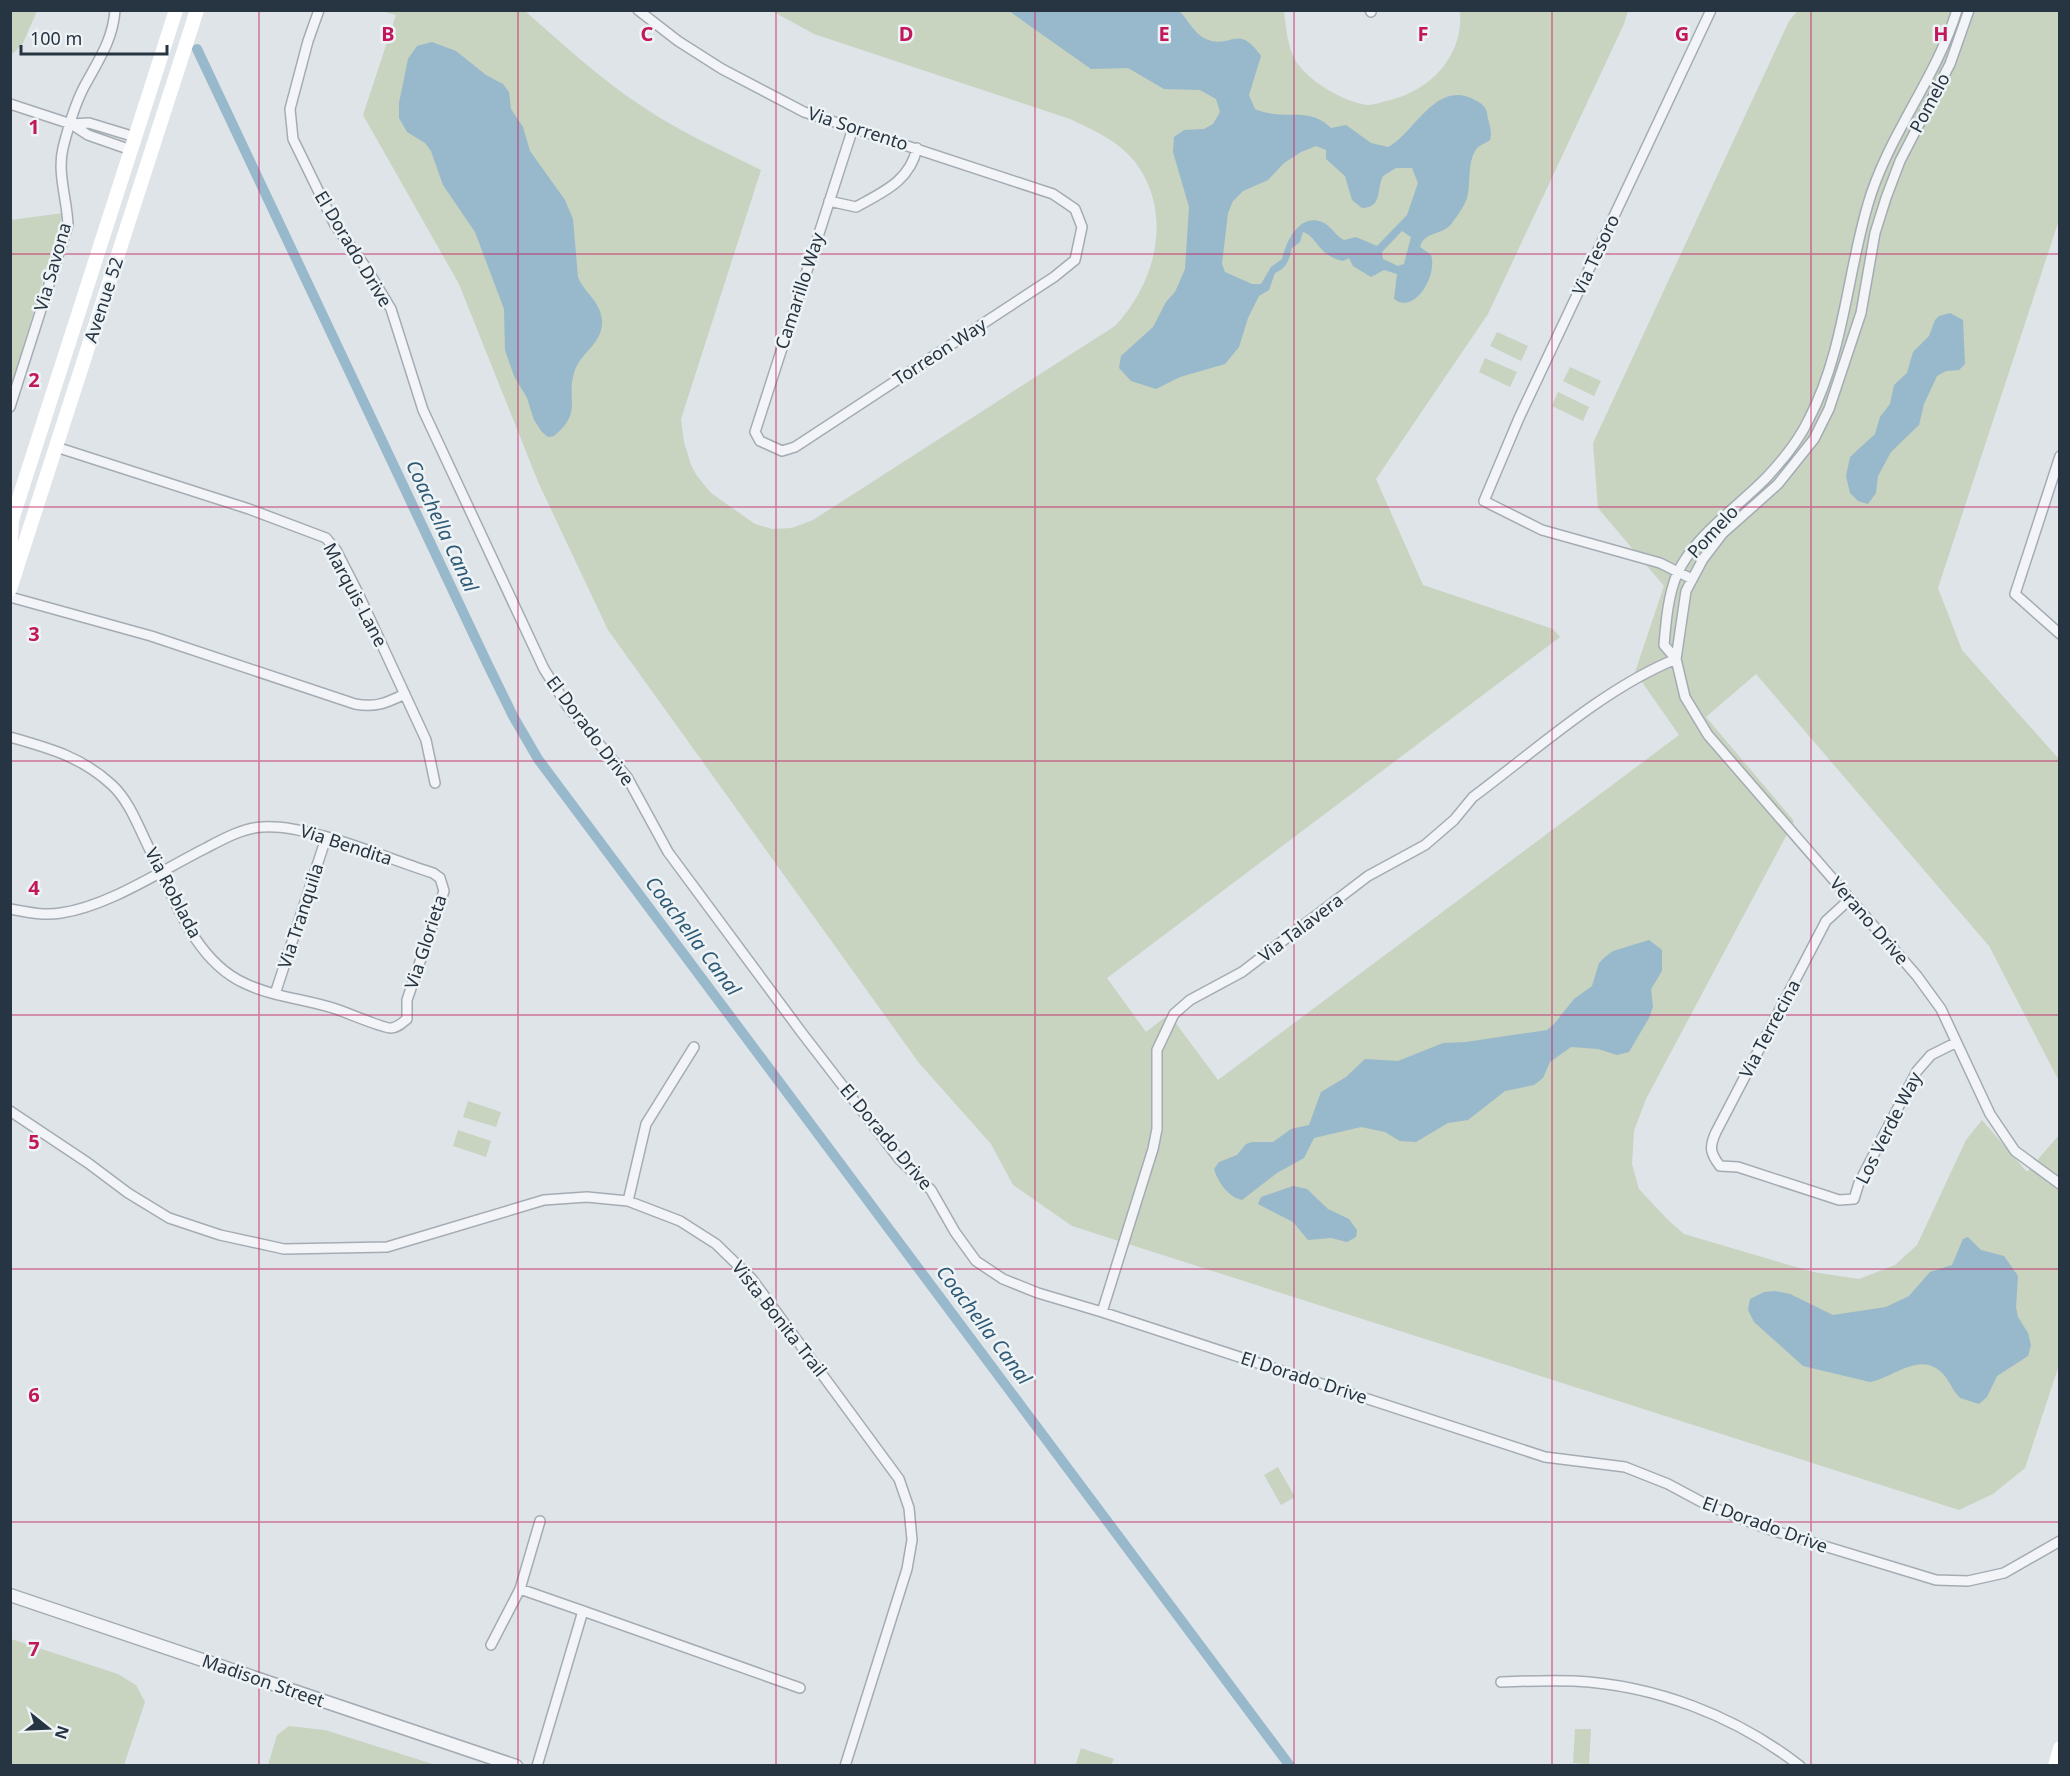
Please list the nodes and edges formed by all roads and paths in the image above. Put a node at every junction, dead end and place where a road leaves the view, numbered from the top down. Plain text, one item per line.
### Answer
1 (115, 10) edge
2 (176, 10) edge
3 (197, 10) edge
4 (319, 10) edge
5 (638, 10) edge
6 (1711, 10) edge
7 (1957, 10) edge
8 (1969, 10) edge
9 (10, 104) edge
10 (71, 124) junction
11 (853, 128) junction
12 (134, 143) junction
13 (917, 148) junction
14 (118, 190) junction
15 (830, 201) junction
16 (129, 220) junction
17 (1082, 227) joint
18 (114, 267) junction
19 (10, 407) edge
20 (56, 447) junction
21 (771, 448) joint
22 (2060, 456) edge
23 (11, 523) edge
24 (10, 557) edge
25 (1678, 573) junction
26 (1692, 579) junction
27 (10, 590) edge
28 (10, 597) edge
29 (2060, 634) edge
30 (1676, 659) junction
31 (405, 694) junction
32 (10, 737) edge
33 (435, 783) dead end
34 (326, 838) junction
35 (161, 871) junction
36 (443, 885) joint
37 (1850, 899) junction
38 (10, 909) edge
39 (275, 994) junction
40 (393, 1029) joint
41 (1955, 1043) junction
42 (694, 1047) dead end
43 (10, 1111) edge
44 (1720, 1166) joint
45 (2060, 1184) edge
46 (628, 1201) junction
47 (1102, 1312) junction
48 (540, 1521) dead end
49 (2060, 1541) edge
50 (520, 1589) junction
51 (10, 1595) edge
52 (583, 1611) junction
53 (490, 1645) dead end
54 (1500, 1682) dead end
55 (800, 1688) dead end
56 (2060, 1748) edge
57 (2060, 1752) edge
58 (516, 1766) edge
59 (537, 1766) edge
60 (845, 1766) edge
61 (1800, 1766) edge
62 (2055, 1766) edge

1 - 10 street, Via Savona
2 - 12 main road, Avenue 52
3 - 16 main road, Avenue 52
4 - 47 street, El Dorado Drive
5 - 11 street, Via Sorrento
6 - 25 street, Via Tesoro
7 - 25 street, Pomelo
8 - 26 street, Pomelo
9 - 10 street
10 - 12 street
10 - 19 street, Via Savona
11 - 13 street, Via Sorrento
11 - 15 street, Camarillo Way
12 - 14 main road, Avenue 52
12 - 16 main road
13 - 15 street
13 - 17 street, Via Sorrento
14 - 18 main road
14 - 23 main road, Avenue 52
15 - 21 street, Camarillo Way
16 - 18 main road, Avenue 52
17 - 21 street, Torreon Way
18 - 20 main road, Avenue 52
20 - 27 main road, Avenue 52
20 - 31 street, Marquis Lane
22 - 29 street
23 - 24 main road, Avenue 52
25 - 26 street
25 - 30 street, Pomelo
26 - 30 street, Pomelo
28 - 31 street
30 - 37 street, Verano Drive
30 - 47 street, Via Talavera
31 - 33 street, Marquis Lane
32 - 35 street, Via Roblada
34 - 35 street, Via Bendita
34 - 36 street, Via Bendita
34 - 39 street, Via Tranquila
35 - 38 street, Via Bendita
35 - 39 street, Via Roblada
36 - 40 street, Via Glorieta
37 - 41 street, Verano Drive
37 - 44 street, Via Terrecina
39 - 40 street, Via Roblada
41 - 44 street, Los Verde Way
41 - 45 street, Verano Drive
42 - 46 street
43 - 46 street, Vista Bonita Trail
46 - 60 street, Vista Bonita Trail
47 - 49 street, El Dorado Drive
48 - 50 street
50 - 52 street
50 - 53 street
51 - 58 street, Madison Street
52 - 55 street
52 - 59 street
54 - 61 street
56 - 62 main road
57 - 62 main road

